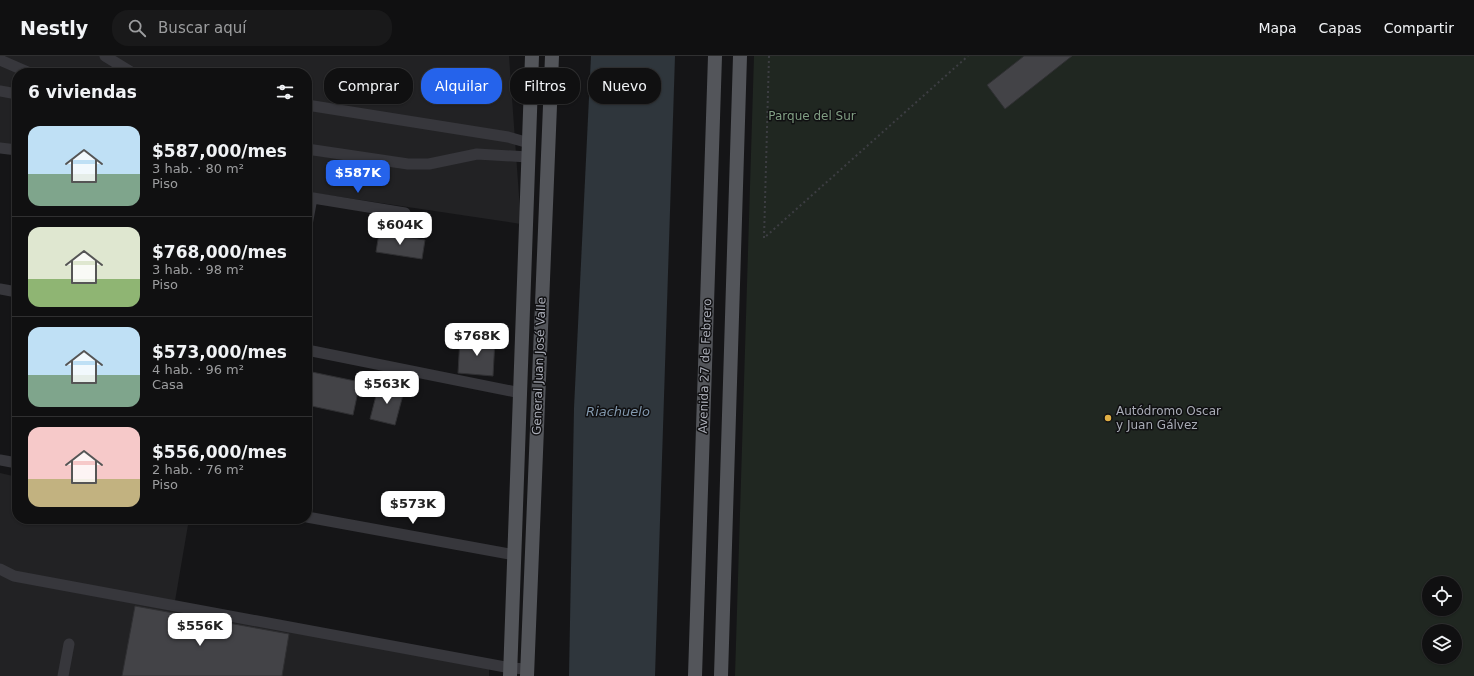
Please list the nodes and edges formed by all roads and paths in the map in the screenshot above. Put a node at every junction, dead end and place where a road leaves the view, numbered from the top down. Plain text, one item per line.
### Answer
1 (105, 56) edge
2 (532, 56) edge
3 (552, 56) edge
4 (715, 56) edge
5 (740, 56) edge
6 (769, 56) edge
7 (968, 56) edge
8 (0, 60) edge
9 (18, 68) edge
10 (124, 68) edge
11 (0, 91) edge
12 (12, 93) edge
13 (312, 106) edge
14 (529, 143) junction
15 (0, 148) edge
16 (12, 149) edge
17 (312, 150) edge
18 (528, 157) junction
19 (312, 198) edge
20 (405, 213) dead end
21 (0, 289) edge
22 (12, 291) edge
23 (312, 351) edge
24 (521, 393) junction
25 (0, 460) edge
26 (12, 462) edge
27 (312, 518) edge
28 (515, 555) junction
29 (0, 569) edge
30 (69, 644) dead end
31 (511, 672) edge
32 (527, 672) edge
33 (63, 676) edge
34 (695, 676) edge
35 (721, 676) edge

1 - 10 street
2 - 14 main road, General Juan José Valle
3 - 32 main road, General Juan José Valle
4 - 34 main road, Avenida 27 de Febrero
5 - 35 main road
6 - 7 path
8 - 9 street
11 - 12 street
13 - 14 street
14 - 18 main road, General Juan José Valle
15 - 16 street
17 - 18 street
18 - 24 main road, General Juan José Valle
19 - 20 street
21 - 22 street
23 - 24 street
24 - 28 main road, General Juan José Valle
25 - 26 street
27 - 28 street
28 - 31 main road, General Juan José Valle
29 - 31 street
30 - 33 street
31 - 32 street

